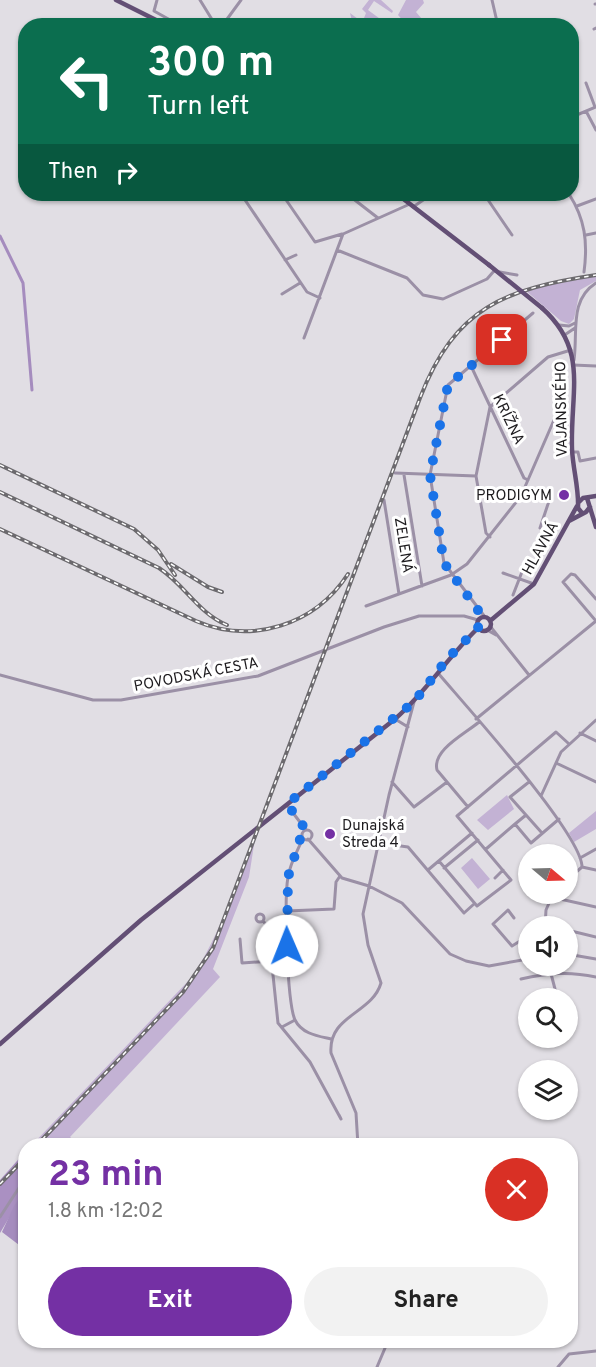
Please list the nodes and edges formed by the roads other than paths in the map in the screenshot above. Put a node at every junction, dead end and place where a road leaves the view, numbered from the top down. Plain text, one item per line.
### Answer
1 (116, 0) edge
2 (157, 0) edge
3 (200, 0) edge
4 (240, 0) edge
5 (492, 0) edge
6 (152, 18) edge
7 (167, 18) edge
8 (211, 18) edge
9 (228, 18) edge
10 (496, 18) edge
11 (586, 83) dead end
12 (595, 107) edge
13 (586, 111) junction
14 (579, 114) edge
15 (596, 130) edge
16 (596, 199) edge
17 (246, 201) edge
18 (287, 201) edge
19 (356, 201) edge
20 (407, 201) edge
21 (419, 201) edge
22 (489, 201) edge
23 (574, 201) edge
24 (412, 205) junction
25 (577, 206) junction
26 (378, 218) junction
27 (596, 233) edge
28 (343, 234) junction
29 (512, 235) dead end
30 (586, 236) junction
31 (337, 250) junction
32 (296, 255) dead end
33 (285, 260) junction
34 (584, 272) dead end
35 (516, 274) dead end
36 (300, 283) junction
37 (596, 283) edge
38 (282, 294) dead end
39 (320, 298) junction
40 (533, 313) dead end
41 (576, 321) junction
42 (560, 325) junction
43 (575, 328) junction
44 (566, 334) junction
45 (304, 338) dead end
46 (572, 350) junction
47 (574, 363) junction
48 (471, 366) junction
49 (596, 366) edge
50 (567, 390) dead end
51 (490, 407) junction
52 (572, 452) junction
53 (596, 459) edge
54 (395, 473) dead end
55 (404, 475) junction
56 (430, 475) junction
57 (476, 476) junction
58 (528, 480) junction
59 (578, 485) junction
60 (523, 491) junction
61 (596, 497) edge
62 (586, 498) junction
63 (384, 500) dead end
64 (578, 504) junction
65 (590, 506) junction
66 (583, 513) junction
67 (569, 521) junction
68 (596, 527) edge
69 (540, 528) dead end
70 (489, 537) junction
71 (527, 559) dead end
72 (503, 573) dead end
73 (452, 575) junction
74 (519, 579) junction
75 (534, 584) junction
76 (422, 586) junction
77 (399, 594) junction
78 (513, 595) dead end
79 (596, 599) edge
80 (366, 606) dead end
81 (596, 621) edge
82 (483, 622) junction
83 (437, 672) junction
84 (0, 675) edge
85 (529, 675) junction
86 (414, 702) junction
87 (395, 719) junction
88 (478, 720) junction
89 (596, 720) edge
90 (408, 727) junction
91 (580, 733) junction
92 (596, 741) edge
93 (568, 743) junction
94 (556, 763) junction
95 (516, 766) junction
96 (392, 782) junction
97 (447, 782) junction
98 (529, 782) junction
99 (596, 782) edge
100 (541, 796) junction
101 (287, 804) junction
102 (468, 807) junction
103 (526, 815) junction
104 (560, 819) junction
105 (515, 824) junction
106 (306, 830) junction
107 (472, 833) junction
108 (542, 833) junction
109 (303, 838) junction
110 (308, 839) junction
111 (478, 840) junction
112 (379, 843) junction
113 (486, 849) junction
114 (596, 849) edge
115 (580, 858) junction
116 (438, 862) junction
117 (582, 867) junction
118 (444, 868) junction
119 (428, 870) junction
120 (503, 870) junction
121 (578, 870) edge
122 (596, 870) edge
123 (340, 876) junction
124 (495, 878) dead end
125 (369, 886) junction
126 (578, 902) edge
127 (474, 904) junction
128 (596, 907) edge
129 (287, 911) junction
130 (514, 918) dead end
131 (263, 921) dead end
132 (578, 933) edge
133 (596, 937) edge
134 (240, 939) dead end
135 (518, 942) edge
136 (578, 956) edge
137 (596, 959) edge
138 (288, 960) junction
139 (270, 961) junction
140 (518, 961) edge
141 (578, 973) edge
142 (533, 976) edge
143 (596, 977) edge
144 (521, 979) dead end
145 (295, 1020) junction
146 (282, 1027) junction
147 (331, 1040) junction
148 (0, 1044) edge
149 (339, 1115) dead end
150 (358, 1138) edge
151 (18, 1189) edge
152 (0, 1217) edge
153 (385, 1348) edge
154 (596, 1351) edge
155 (378, 1367) edge
156 (558, 1367) edge

1 - 6 main road
2 - 7 street
3 - 8 street
4 - 9 street
5 - 10 street
11 - 12 street
12 - 13 street
13 - 14 street
13 - 15 street
16 - 25 street
17 - 33 street
18 - 28 street
19 - 26 street
20 - 24 main road, VAJANSKÉHO
21 - 24 street
22 - 29 street
23 - 25 street
24 - 26 street
24 - 42 main road, VAJANSKÉHO, bridge
25 - 30 street
26 - 28 street
27 - 30 street
28 - 31 street
30 - 34 street
31 - 35 street
31 - 39 street
32 - 33 street
33 - 36 street
36 - 38 street
36 - 39 street
37 - 41 street
39 - 45 street
40 - 48 street
41 - 42 street
41 - 43 street
42 - 44 main road, VAJANSKÉHO
43 - 44 street
43 - 47 street
44 - 46 main road, VAJANSKÉHO
46 - 47 main road, VAJANSKÉHO
46 - 51 street
47 - 49 street
47 - 52 main road, VAJANSKÉHO
48 - 51 street, KRÍŽNA
48 - 56 street
50 - 58 street, ZELENÁ
51 - 57 street
51 - 58 street, KRÍŽNA
52 - 53 street
52 - 59 main road, VAJANSKÉHO
54 - 55 street
55 - 56 street
55 - 76 street
56 - 57 street
56 - 73 street
57 - 70 street
58 - 60 street, ZELENÁ
59 - 62 main road
59 - 64 main road
60 - 69 street
60 - 70 street, ZELENÁ
61 - 62 main road
61 - 65 main road
62 - 64 main road
62 - 65 main road
63 - 77 street, ZELENÁ
64 - 66 main road
64 - 67 main road, HLAVNÁ
65 - 66 main road
65 - 68 main road
66 - 67 main road
66 - 68 main road
67 - 75 main road, HLAVNÁ
70 - 73 street, ZELENÁ
71 - 74 street
72 - 74 street
73 - 76 street, ZELENÁ
73 - 82 street
74 - 75 street
74 - 78 street
75 - 82 main road, HLAVNÁ
76 - 77 street, ZELENÁ
77 - 80 street, ZELENÁ
79 - 81 street
81 - 85 street
82 - 83 main road, HLAVNÁ
82 - 84 street, POVODSKÁ CESTA
82 - 85 street, POVODSKÁ CESTA
83 - 86 main road, HLAVNÁ
83 - 88 street
85 - 88 street
86 - 87 main road, HLAVNÁ
86 - 90 street
87 - 90 street
87 - 101 main road, HLAVNÁ
88 - 95 street
88 - 97 street
89 - 91 street
90 - 96 street
91 - 92 street
91 - 93 street
93 - 94 street
93 - 95 street
94 - 99 street
94 - 100 street
95 - 98 street
95 - 102 street
96 - 97 street
96 - 112 street
97 - 102 street
98 - 100 street
98 - 103 street
100 - 104 street
101 - 106 street
101 - 148 main road, HLAVNÁ
102 - 107 street
103 - 105 street
103 - 108 street
104 - 108 street
104 - 115 street
105 - 108 street
105 - 113 street
106 - 109 street
106 - 110 street
107 - 111 street
107 - 116 street
109 - 110 street
109 - 129 street
110 - 123 street
111 - 113 street
111 - 118 street
112 - 119 street
112 - 125 street
113 - 120 street
114 - 115 street
115 - 117 street
116 - 118 street
116 - 119 street
117 - 121 street
117 - 122 street
118 - 127 street
119 - 127 street
120 - 124 street
120 - 127 street
123 - 125 street
123 - 129 street
125 - 140 street
125 - 147 street
126 - 128 street
129 - 138 street
130 - 135 street
131 - 139 street
132 - 133 street
134 - 139 street
136 - 137 street
138 - 139 street
138 - 145 street
139 - 146 street
141 - 143 street
142 - 144 street
145 - 146 street
145 - 147 street
146 - 149 street
147 - 150 street
151 - 152 street
153 - 155 street
154 - 156 street

